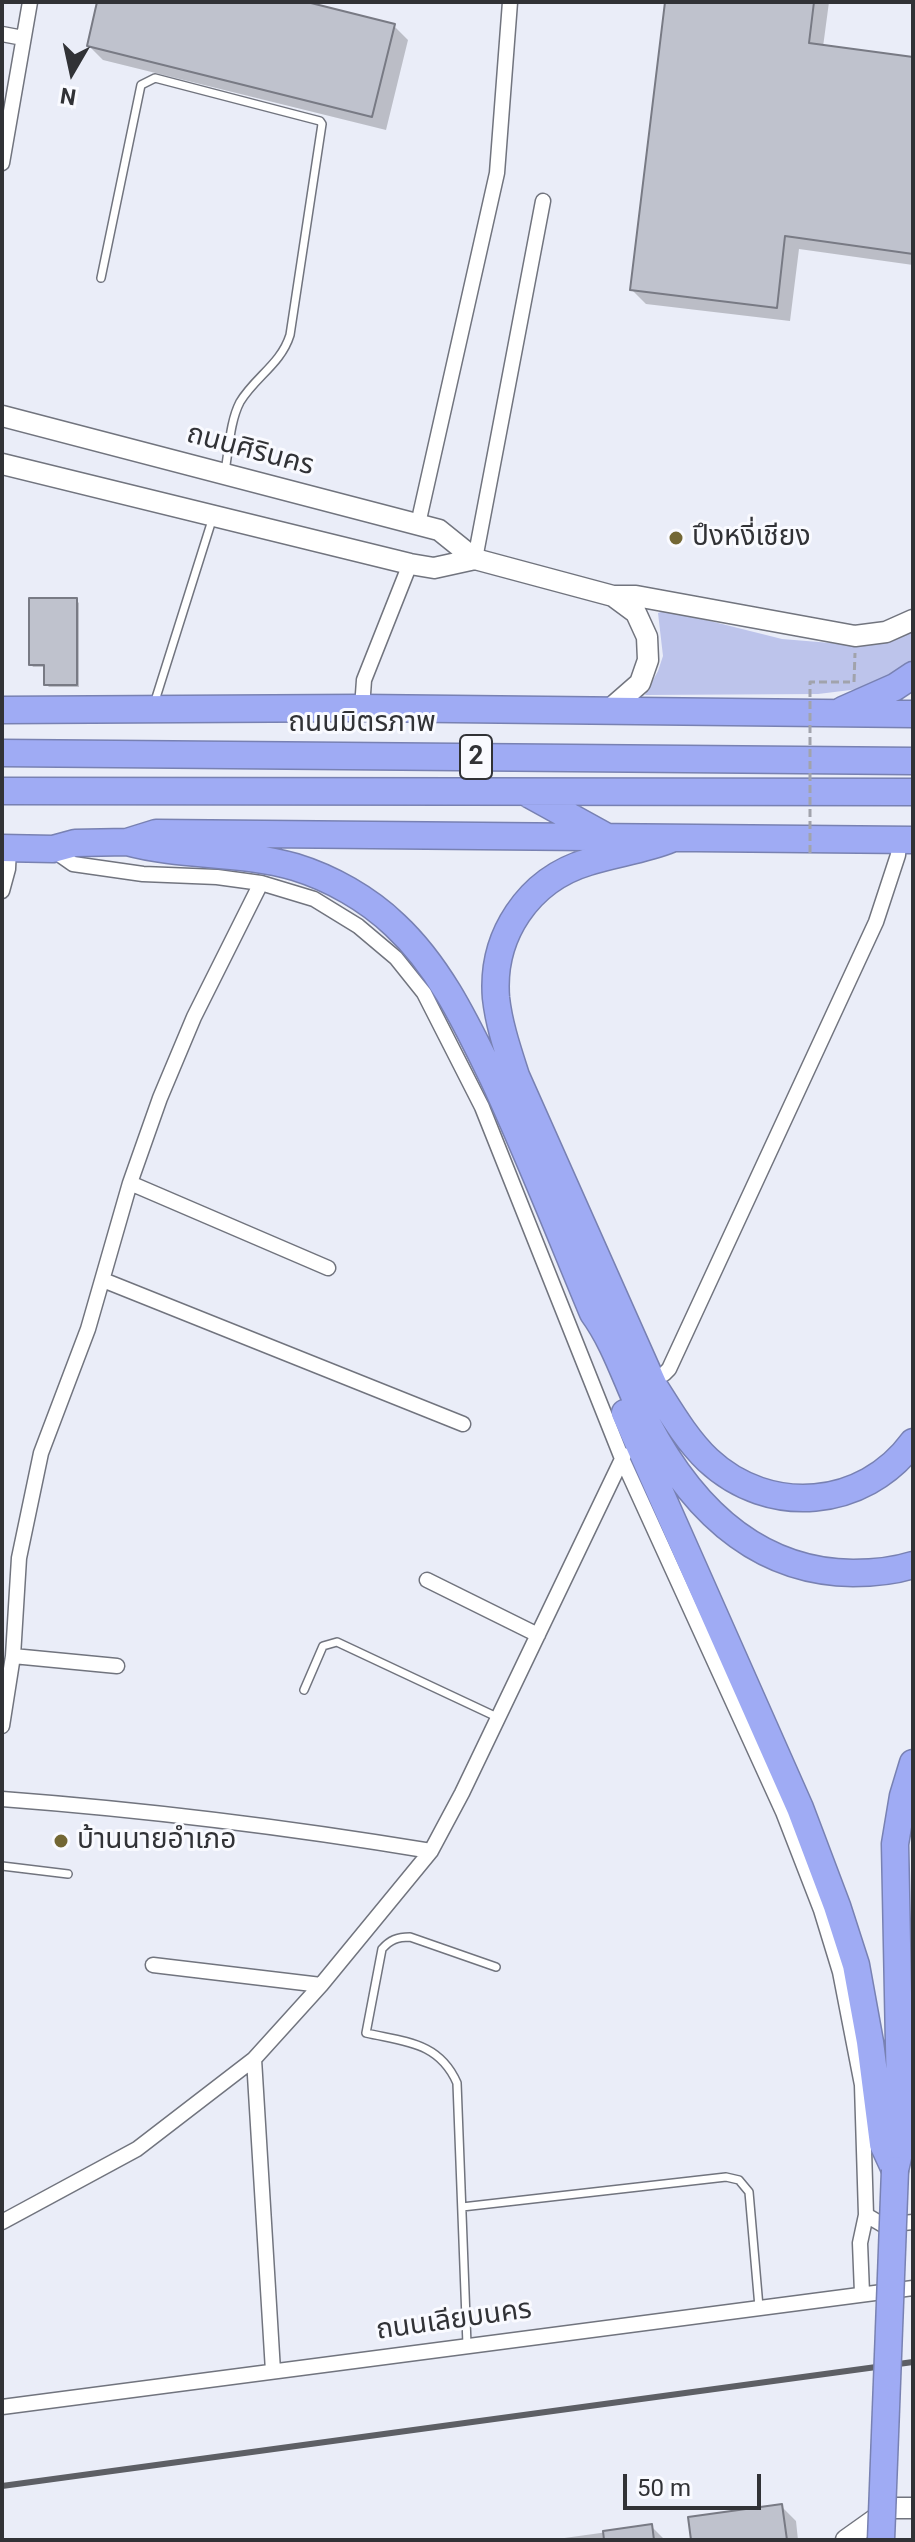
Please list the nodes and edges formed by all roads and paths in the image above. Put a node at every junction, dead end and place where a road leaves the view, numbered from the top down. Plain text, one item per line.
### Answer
1 (30, 2) edge
2 (510, 2) edge
3 (2, 34) edge
4 (23, 38) junction
5 (2, 163) edge
6 (543, 201) dead end
7 (101, 278) dead end
8 (2, 416) edge
9 (2, 464) edge
10 (224, 473) junction
11 (214, 515) junction
12 (418, 524) junction
13 (475, 559) junction
14 (410, 564) junction
15 (613, 596) junction
16 (913, 620) edge
17 (855, 636) junction
18 (913, 675) edge
19 (859, 690) junction
20 (362, 708) junction
21 (2, 710) edge
22 (153, 710) junction
23 (608, 711) junction
24 (836, 714) junction
25 (913, 714) edge
26 (2, 753) edge
27 (913, 761) edge
28 (2, 791) edge
29 (524, 791) junction
30 (913, 792) edge
31 (608, 838) junction
32 (671, 839) junction
33 (906, 840) edge
34 (127, 842) junction
35 (6, 848) edge
36 (53, 849) junction
37 (810, 853) dead end
38 (261, 883) junction
39 (2, 891) edge
40 (130, 1183) junction
41 (328, 1268) dead end
42 (103, 1280) junction
43 (593, 1313) junction
44 (667, 1373) dead end
45 (463, 1424) dead end
46 (913, 1442) edge
47 (626, 1456) junction
48 (913, 1565) edge
49 (427, 1580) dead end
50 (538, 1635) junction
51 (13, 1656) junction
52 (117, 1666) dead end
53 (304, 1690) dead end
54 (499, 1718) junction
55 (2, 1726) edge
56 (913, 1763) edge
57 (2, 1799) edge
58 (431, 1851) junction
59 (2, 1866) edge
60 (68, 1874) dead end
61 (153, 1965) dead end
62 (496, 1967) dead end
63 (321, 1985) junction
64 (254, 2059) junction
65 (895, 2170) junction
66 (462, 2207) junction
67 (866, 2215) junction
68 (2, 2222) edge
69 (913, 2222) edge
70 (913, 2288) edge
71 (862, 2293) junction
72 (759, 2307) junction
73 (467, 2345) junction
74 (273, 2371) junction
75 (2, 2407) edge
76 (913, 2508) edge
77 (913, 2522) edge
78 (846, 2540) edge
79 (868, 2540) edge
80 (881, 2540) edge

1 - 4 street
2 - 12 street
3 - 4 street
4 - 5 street
6 - 13 street
7 - 10 lane
8 - 10 street, ถนนศิรินคร
9 - 11 street, ถนนศิรินคร
10 - 12 street, ถนนศิรินคร
11 - 14 street, ถนนศิรินคร
11 - 22 lane
12 - 13 street, ถนนศิรินคร
13 - 14 street, ถนนศิรินคร
13 - 15 street, ถนนศิรินคร
14 - 20 street
15 - 17 street, ถนนศิรินคร
15 - 23 street, ถนนศิรินคร
16 - 17 street, ถนนศิรินคร
17 - 19 path
18 - 19 highway
19 - 24 highway
19 - 37 path, bridge
20 - 22 highway
20 - 23 highway
21 - 22 highway
23 - 24 highway
24 - 25 highway
26 - 27 highway, ถนนมิตรภาพ / 2
28 - 29 highway, 2
29 - 30 highway, 2
29 - 31 highway
31 - 32 highway
31 - 34 highway
32 - 33 highway
32 - 46 highway
33 - 44 street
34 - 36 highway
34 - 43 highway
35 - 36 highway
35 - 39 street
36 - 38 street
38 - 40 street
38 - 47 street
40 - 41 street
40 - 42 street
42 - 45 street
42 - 51 street
43 - 48 highway
43 - 65 highway
47 - 50 street
47 - 67 street
49 - 50 street
50 - 54 street
51 - 52 street
51 - 55 street
53 - 54 lane
54 - 58 street
56 - 65 highway
57 - 58 street
58 - 63 street
59 - 60 lane
61 - 63 street
62 - 66 lane
63 - 64 street
64 - 68 street
64 - 74 street
65 - 80 highway, bridge
66 - 72 lane
66 - 73 lane
67 - 69 street
67 - 71 street
70 - 71 street, ถนนเลียบนคร
71 - 72 street, ถนนเลียบนคร
72 - 73 street, ถนนเลียบนคร
73 - 74 street, ถนนเลียบนคร
74 - 75 street, ถนนเลียบนคร
76 - 78 street
77 - 79 street

